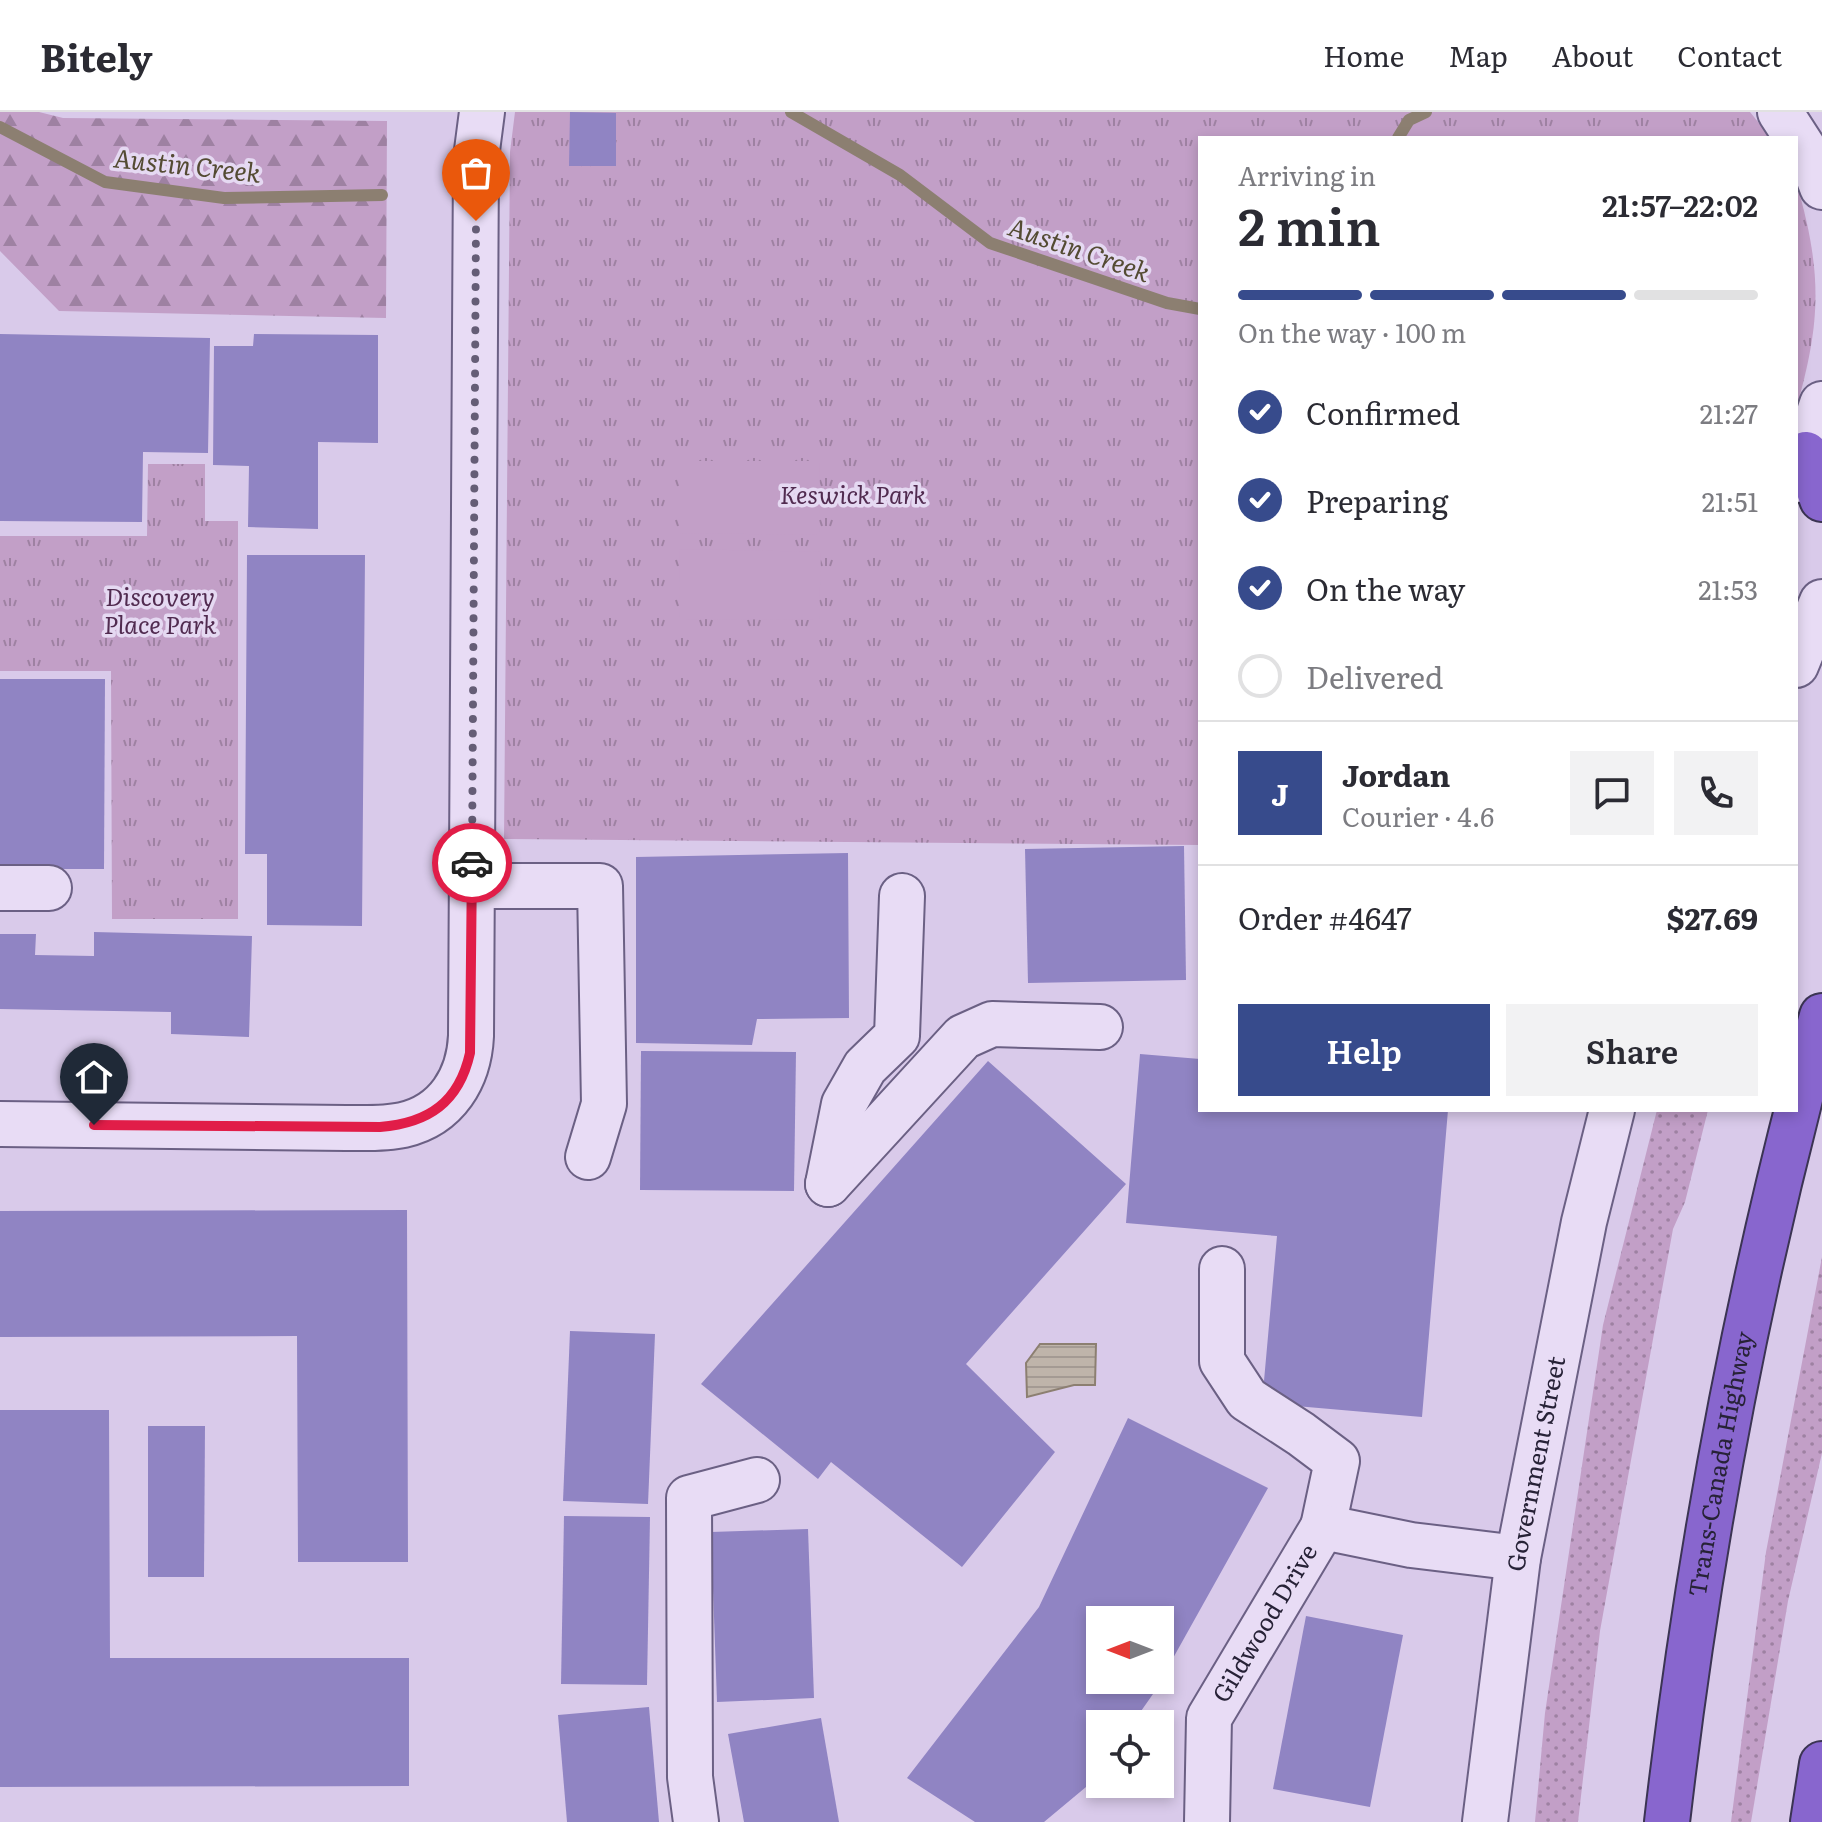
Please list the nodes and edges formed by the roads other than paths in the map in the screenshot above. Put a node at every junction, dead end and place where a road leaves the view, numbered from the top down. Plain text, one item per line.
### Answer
1 (482, 112) edge
2 (1780, 112) edge
3 (1796, 136) edge
4 (1798, 140) edge
5 (1822, 187) edge
6 (1822, 404) edge
7 (1801, 467) edge
8 (1822, 499) edge
9 (1822, 602) edge
10 (1798, 660) edge
11 (472, 886) junction
12 (0, 888) edge
13 (49, 888) dead end
14 (902, 896) dead end
15 (1822, 1016) edge
16 (1100, 1027) dead end
17 (1798, 1105) edge
18 (1612, 1112) edge
19 (1796, 1112) edge
20 (0, 1124) edge
21 (588, 1157) dead end
22 (1222, 1269) dead end
23 (757, 1480) dead end
24 (1323, 1527) junction
25 (1518, 1558) junction
26 (1822, 1764) edge
27 (696, 1822) edge
28 (1207, 1822) edge
29 (1485, 1822) edge
30 (1667, 1822) edge
31 (1813, 1822) edge

1 - 11 street
2 - 3 street
4 - 5 street
6 - 7 street
7 - 8 highway
9 - 10 street
11 - 20 street
11 - 21 street
12 - 13 street
14 - 16 street
15 - 17 highway, Trans-Canada Highway
18 - 25 street, Government Street
19 - 30 highway, Trans-Canada Highway
22 - 24 street
23 - 27 street
24 - 25 street, Gildwood Drive
24 - 28 street, Gildwood Drive
25 - 29 street, Government Street
26 - 31 highway

